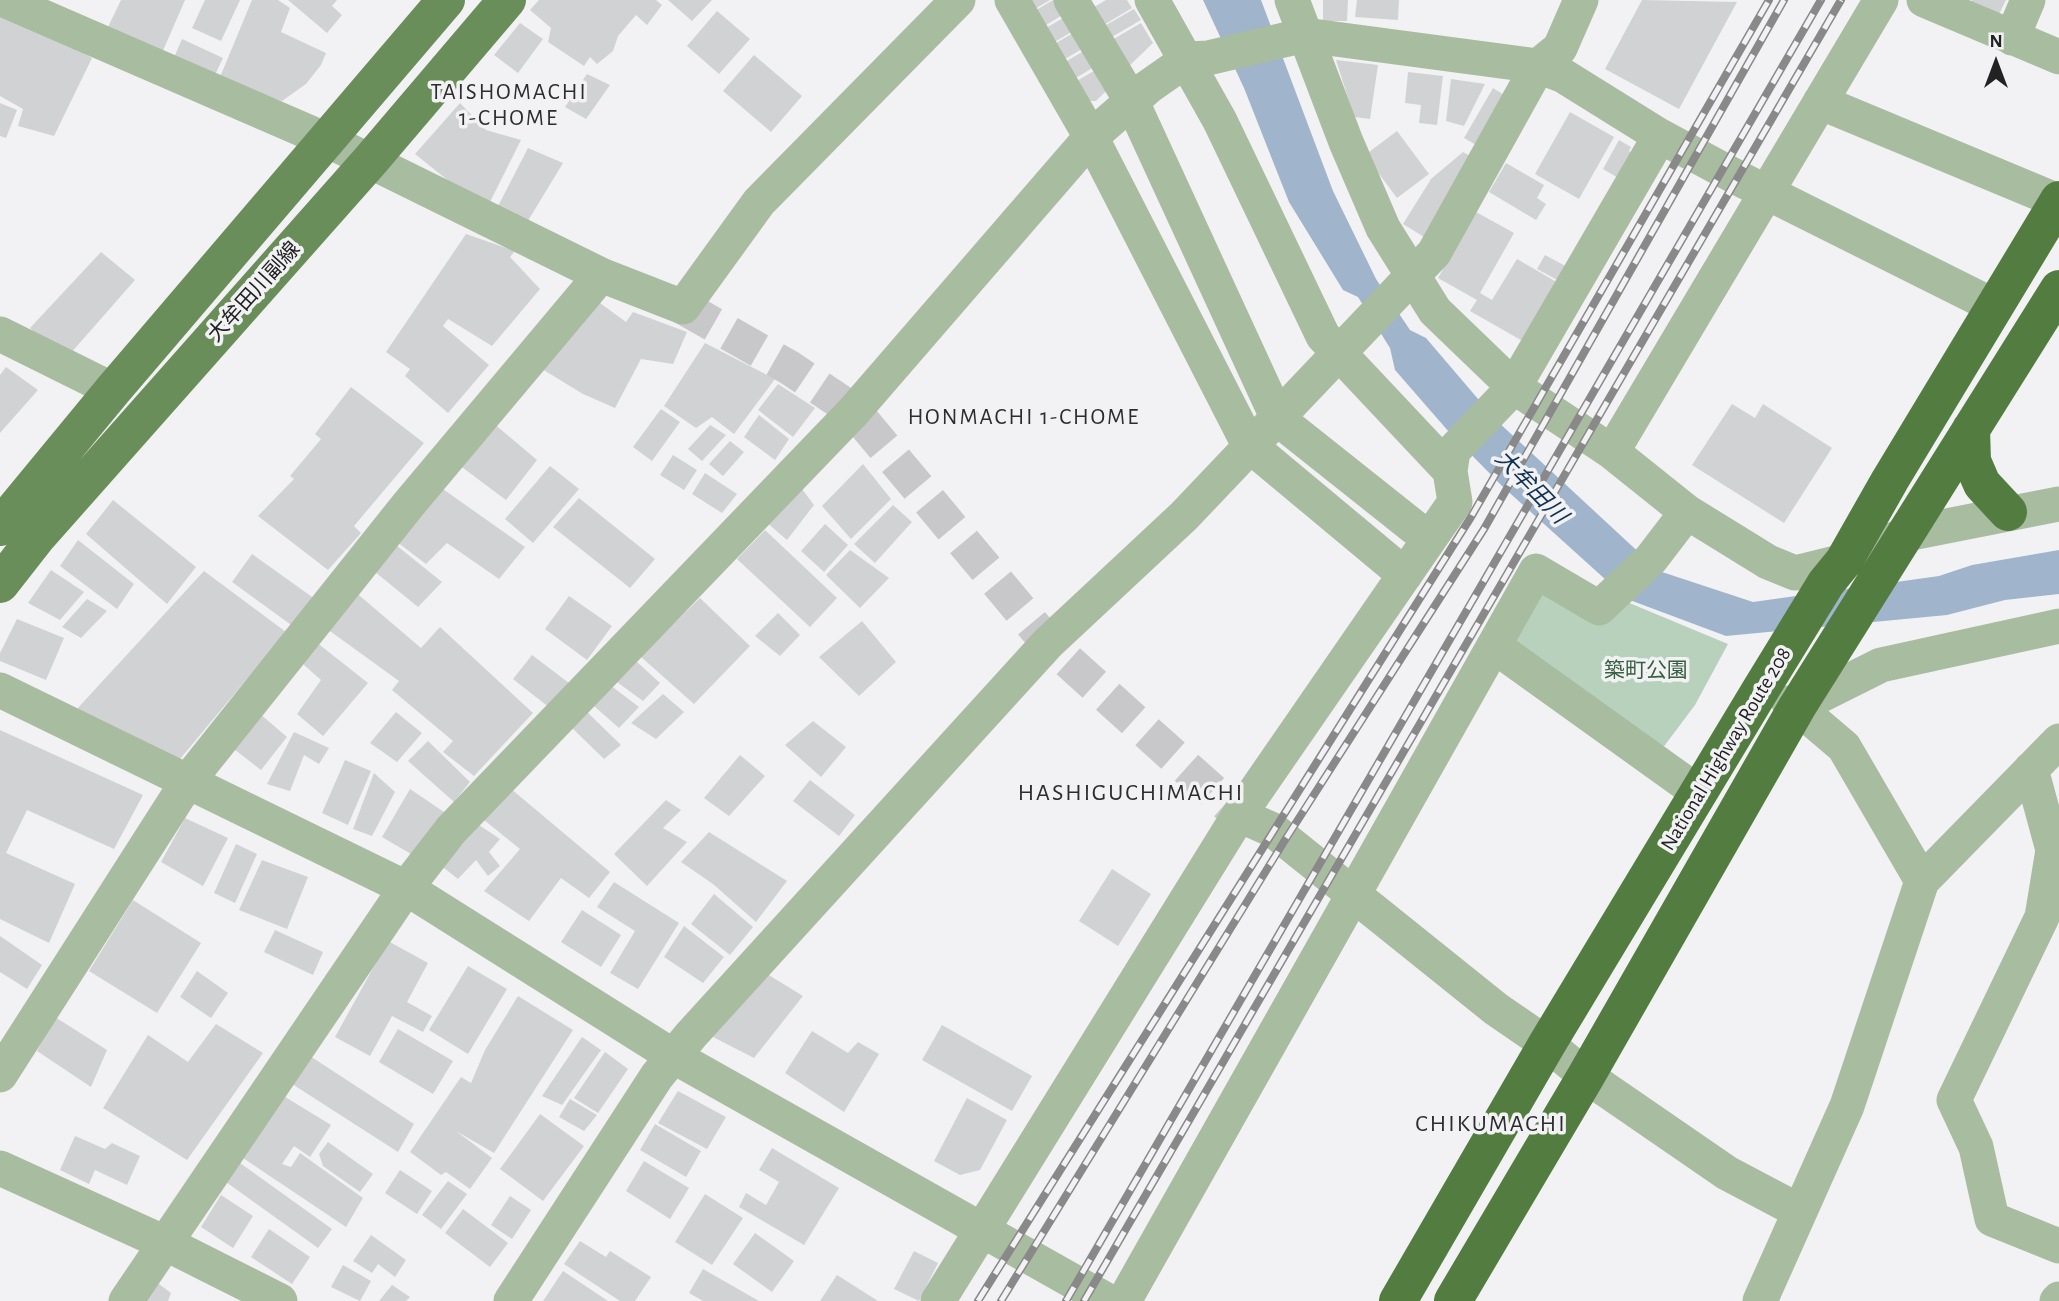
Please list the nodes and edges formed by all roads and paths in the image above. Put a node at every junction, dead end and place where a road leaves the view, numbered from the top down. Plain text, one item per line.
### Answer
1 (4, 0) edge
2 (446, 0) edge
3 (507, 0) edge
4 (958, 0) edge
5 (1012, 0) edge
6 (1071, 0) edge
7 (1152, 0) edge
8 (1292, 0) edge
9 (1581, 0) edge
10 (1881, 0) edge
11 (1924, 0) edge
12 (2028, 0) edge
13 (1294, 38) junction
14 (2012, 38) junction
15 (2059, 57) edge
16 (1198, 59) junction
17 (1538, 66) junction
18 (1132, 102) junction
19 (1820, 102) junction
20 (1660, 135) junction
21 (1091, 138) junction
22 (329, 141) junction
23 (370, 161) junction
24 (1767, 192) junction
25 (2059, 201) edge
26 (601, 275) junction
27 (1401, 287) junction
28 (2059, 289) edge
29 (1994, 306) junction
30 (0, 334) edge
31 (1342, 349) junction
32 (1510, 389) junction
33 (113, 390) junction
34 (1278, 419) junction
35 (1971, 429) junction
36 (1249, 444) junction
37 (1612, 452) junction
38 (1452, 461) junction
39 (2059, 504) edge
40 (1688, 512) junction
41 (2008, 512) junction
42 (0, 527) edge
43 (1906, 534) junction
44 (1429, 539) junction
45 (1835, 572) junction
46 (1405, 575) junction
47 (0, 584) edge
48 (2059, 626) edge
49 (1494, 646) junction
50 (1761, 689) junction
51 (0, 690) edge
52 (1797, 707) junction
53 (2059, 741) edge
54 (2031, 769) junction
55 (188, 781) junction
56 (1699, 793) junction
57 (1239, 815) junction
58 (1922, 881) junction
59 (406, 888) junction
60 (1355, 897) junction
61 (1547, 1044) junction
62 (673, 1056) junction
63 (0, 1075) edge
64 (1586, 1076) junction
65 (0, 1168) edge
66 (1799, 1211) junction
67 (982, 1229) junction
68 (165, 1244) junction
69 (2059, 1247) edge
70 (126, 1301) edge
71 (280, 1301) edge
72 (511, 1301) edge
73 (938, 1301) edge
74 (1108, 1301) edge
75 (1124, 1301) edge
76 (1398, 1301) edge
77 (1453, 1301) edge
78 (1760, 1301) edge

1 - 22 street
2 - 22 main road, 大牟田川副線
3 - 23 main road, 大牟田川副線
4 - 26 street
5 - 21 street
6 - 18 street
7 - 16 street
8 - 13 street
9 - 17 street
10 - 19 street
11 - 14 street
12 - 14 street
13 - 16 street
13 - 17 street
13 - 27 street
14 - 15 street
16 - 18 street
16 - 31 street
17 - 20 street
17 - 27 street
18 - 21 street
18 - 34 street
19 - 24 street
19 - 25 street
20 - 24 street
20 - 32 street
21 - 36 street
21 - 59 street
22 - 23 street
22 - 33 main road, 大牟田川副線
23 - 26 street
23 - 47 main road, 大牟田川副線
24 - 29 street
24 - 37 street
25 - 29 highway, National Highway Route 208
26 - 55 street
27 - 31 street
27 - 32 street
28 - 35 highway, National Highway Route 208
29 - 45 highway, National Highway Route 208
30 - 33 street
31 - 34 street
31 - 38 street
32 - 37 street
32 - 38 street
33 - 42 main road, 大牟田川副線
34 - 36 street
34 - 44 street
35 - 41 highway
35 - 43 highway, National Highway Route 208
36 - 46 street
36 - 62 street
37 - 40 street
38 - 44 street
39 - 41 street
40 - 45 street
40 - 49 street
41 - 43 street
43 - 45 street
43 - 52 highway, National Highway Route 208
44 - 46 street
45 - 50 highway, National Highway Route 208
46 - 57 street
48 - 52 street
49 - 56 street
49 - 60 street
50 - 52 street
50 - 56 highway, National Highway Route 208
51 - 55 street
52 - 58 street
52 - 64 highway, National Highway Route 208
53 - 54 street
54 - 58 street
54 - 69 street
55 - 59 street
55 - 63 street
56 - 61 highway, National Highway Route 208
57 - 60 street
57 - 67 street
58 - 66 street
59 - 62 street
59 - 68 street
60 - 61 street
60 - 75 street
61 - 64 street
61 - 76 highway, National Highway Route 208
62 - 67 street
62 - 72 street
64 - 66 street
64 - 77 highway, National Highway Route 208
65 - 68 street
66 - 78 street
67 - 73 street
67 - 74 street
68 - 70 street
68 - 71 street

